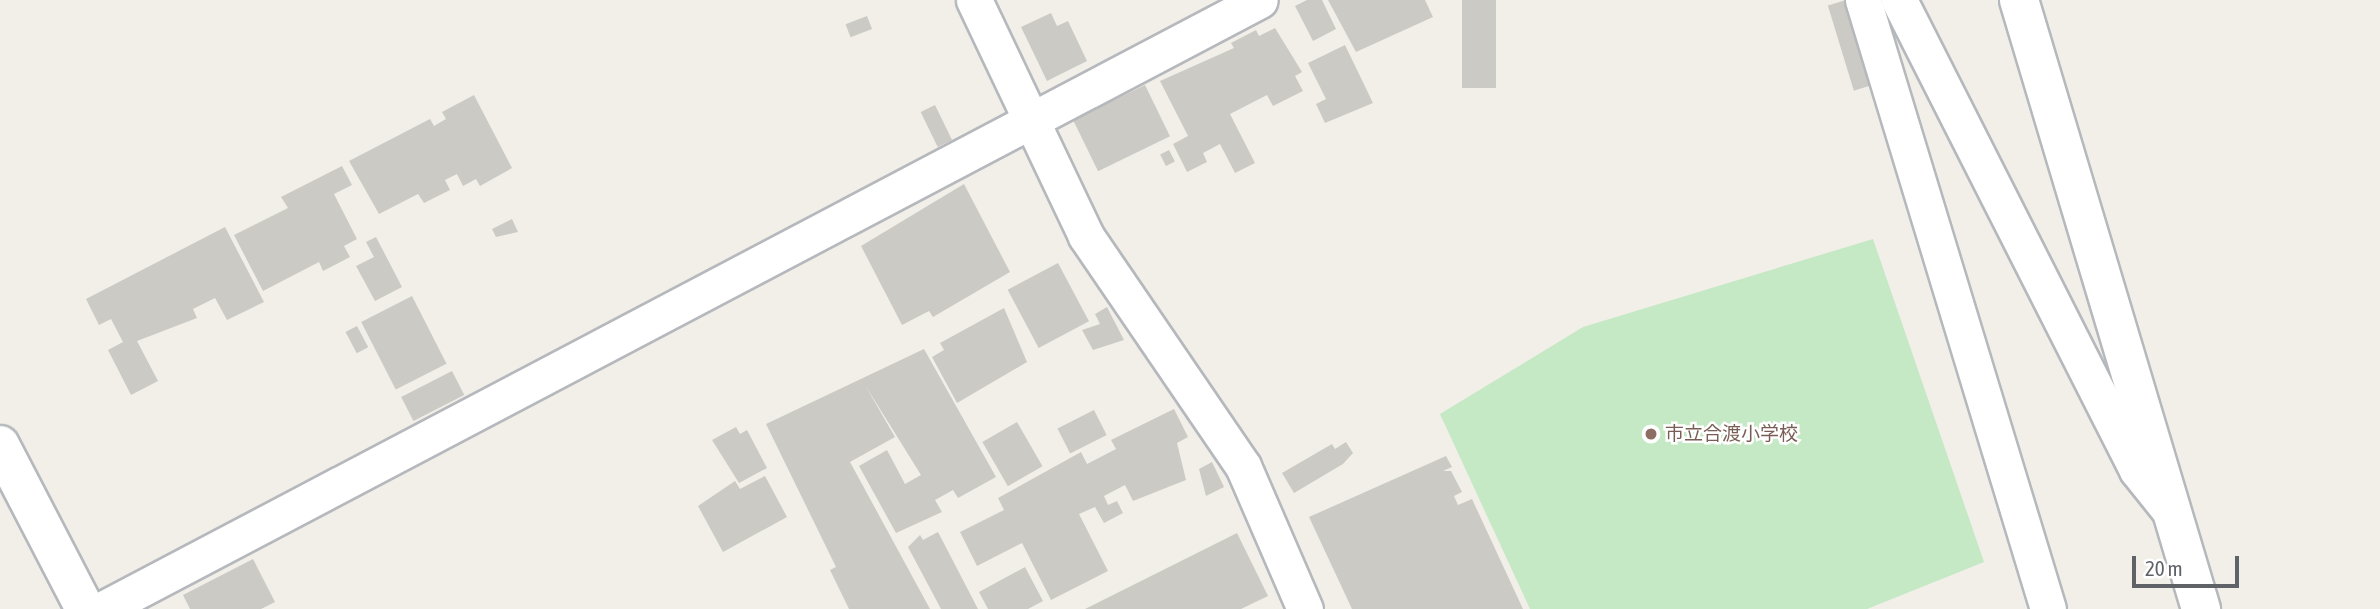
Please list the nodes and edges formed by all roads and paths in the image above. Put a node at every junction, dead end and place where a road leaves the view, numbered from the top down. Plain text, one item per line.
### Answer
1 (974, 0) edge
2 (1260, 0) edge
3 (1863, 0) edge
4 (1899, 0) edge
5 (2019, 0) edge
6 (1033, 121) junction
7 (0, 445) edge
8 (2178, 521) junction
9 (85, 609) edge
10 (103, 609) edge
11 (1305, 609) edge
12 (2048, 609) edge
13 (2201, 609) edge

1 - 6 street
2 - 6 street
3 - 12 street
4 - 8 street
5 - 8 street
6 - 10 street
6 - 11 street
7 - 9 street
8 - 13 street

